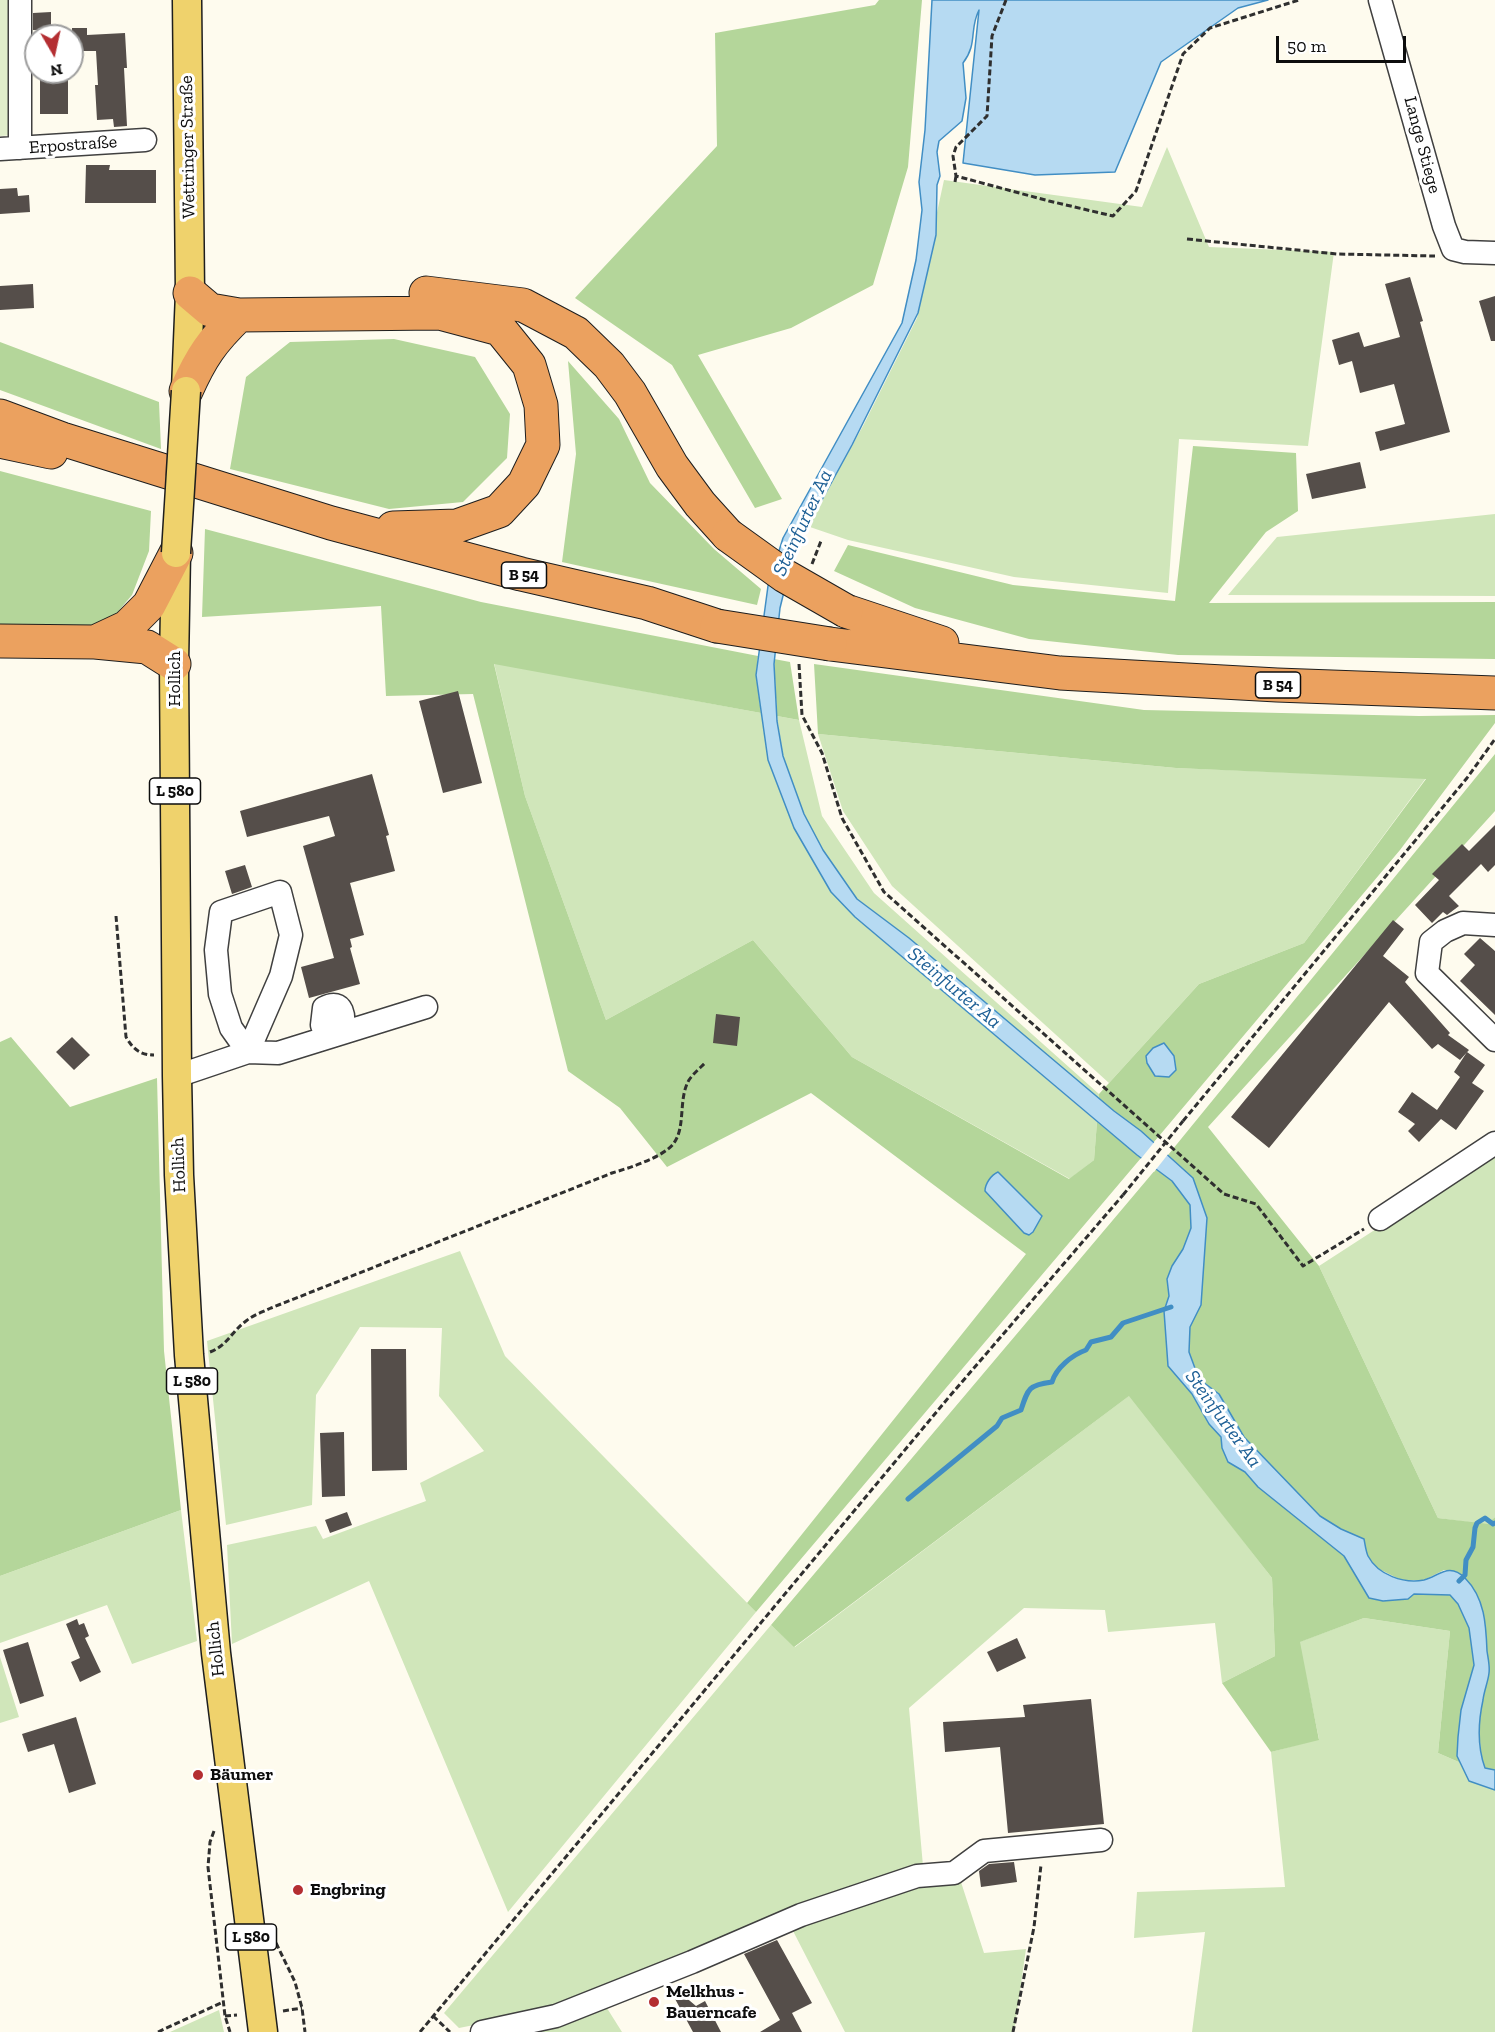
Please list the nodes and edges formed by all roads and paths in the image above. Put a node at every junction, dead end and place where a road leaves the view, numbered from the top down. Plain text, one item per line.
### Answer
1 (20, 0) edge
2 (187, 0) edge
3 (1006, 0) edge
4 (1299, 0) edge
5 (1380, 0) edge
6 (145, 140) dead end
7 (10, 149) edge
8 (956, 176) junction
9 (955, 182) dead end
10 (1188, 239) dead end
11 (1453, 249) junction
12 (1495, 253) edge
13 (190, 293) junction
14 (239, 315) junction
15 (186, 391) junction
16 (0, 416) edge
17 (0, 432) edge
18 (0, 441) edge
19 (63, 455) junction
20 (331, 523) junction
21 (821, 541) dead end
22 (176, 553) junction
23 (809, 572) dead end
24 (717, 626) junction
25 (0, 641) edge
26 (95, 642) junction
27 (0, 658) edge
28 (799, 662) dead end
29 (174, 664) junction
30 (1060, 672) junction
31 (1495, 693) edge
32 (1495, 739) edge
33 (116, 916) dead end
34 (1495, 925) edge
35 (426, 1007) dead end
36 (1495, 1040) edge
37 (248, 1052) junction
38 (705, 1063) dead end
39 (177, 1066) junction
40 (1495, 1143) edge
41 (1380, 1218) joint
42 (189, 1355) junction
43 (1101, 1840) dead end
44 (1043, 1846) junction
45 (433, 2016) junction
46 (158, 2032) edge
47 (230, 2032) edge
48 (262, 2032) edge
49 (420, 2032) edge
50 (450, 2032) edge
51 (482, 2032) edge
52 (1013, 2032) edge

1 - 7 street
2 - 13 main road, Wettringer Straße / L 580
3 - 8 path
4 - 8 path
5 - 11 street, Lange Stiege
6 - 7 street, Erpostraße
8 - 9 path
10 - 11 path
11 - 12 street
13 - 14 highway
13 - 15 main road, Hollich / L 580
13 - 30 highway, bridge
14 - 15 highway
14 - 20 highway
15 - 22 main road, Hollich / L 580, bridge
16 - 20 highway, B 54
17 - 19 highway, B 54
18 - 19 highway
19 - 24 highway, B 54
20 - 24 highway, B 54
21 - 23 path
22 - 26 highway
22 - 29 main road, Hollich / L 580
24 - 30 highway, B 54, bridge
25 - 26 highway
26 - 29 highway
27 - 29 highway
28 - 41 path
29 - 39 main road, Hollich / L 580
30 - 31 highway, B 54
32 - 45 path, bridge
33 - 39 path
34 - 36 street
35 - 37 street
37 - 37 street
37 - 39 street
38 - 42 path
39 - 42 main road, Hollich / L 580
40 - 41 street
42 - 48 main road, Hollich / L 580
43 - 44 street
44 - 51 street
44 - 52 path
45 - 49 path
45 - 50 path
46 - 47 path

